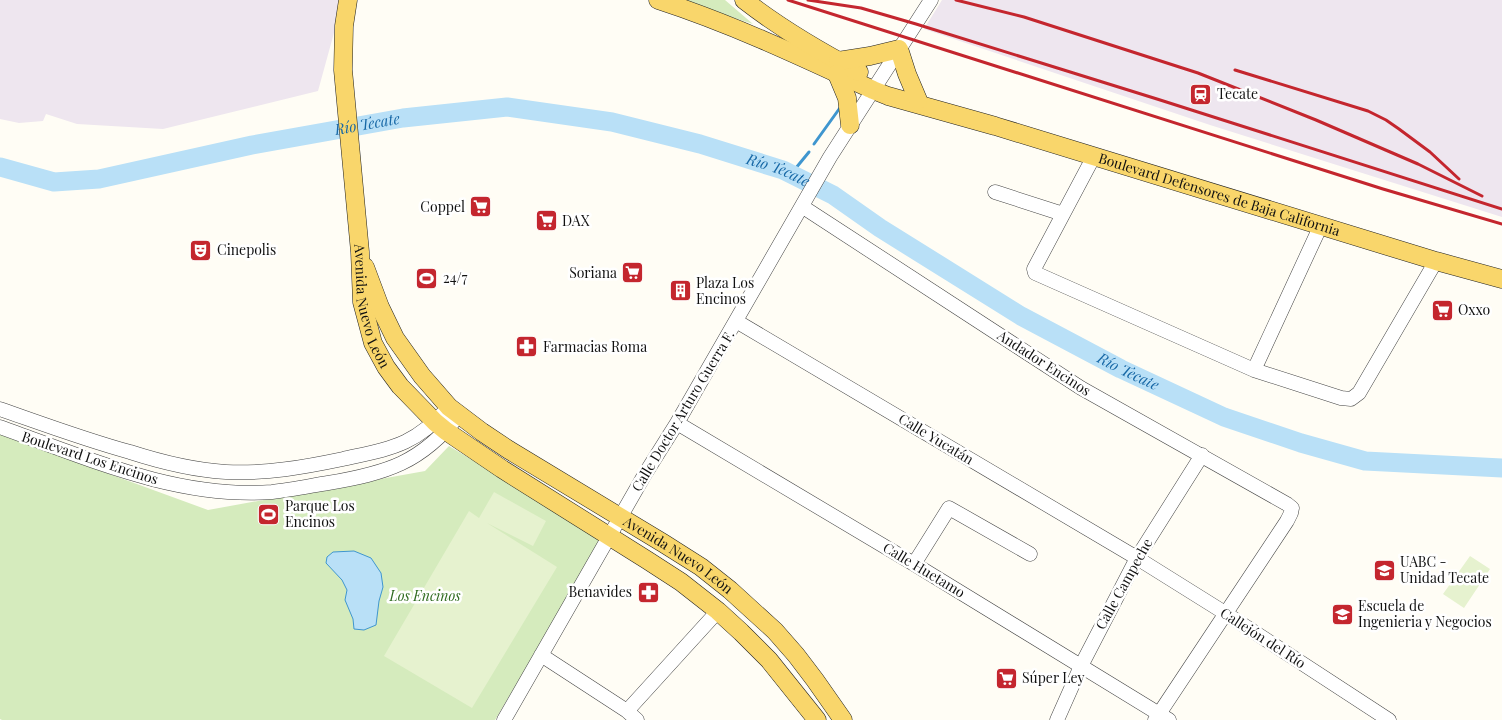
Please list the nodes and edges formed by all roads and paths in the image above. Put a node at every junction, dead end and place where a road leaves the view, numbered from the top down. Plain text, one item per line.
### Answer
1 (348, 0) edge
2 (658, 0) edge
3 (744, 0) edge
4 (931, 0) edge
5 (899, 49) junction
6 (838, 67) junction
7 (875, 86) junction
8 (918, 100) junction
9 (936, 108) junction
10 (850, 125) junction
11 (1094, 156) junction
12 (995, 192) dead end
13 (802, 207) junction
14 (1063, 214) junction
15 (1320, 226) junction
16 (360, 252) junction
17 (1436, 261) junction
18 (1502, 279) edge
19 (736, 321) junction
20 (1254, 370) junction
21 (0, 409) edge
22 (454, 411) junction
23 (677, 423) junction
24 (0, 427) edge
25 (441, 427) junction
26 (98, 443) junction
27 (1202, 455) junction
28 (91, 460) junction
29 (621, 517) junction
30 (609, 537) junction
31 (1030, 554) dead end
32 (1137, 558) junction
33 (914, 564) junction
34 (718, 611) junction
35 (1225, 612) junction
36 (541, 655) junction
37 (1081, 666) junction
38 (632, 715) edge
39 (1161, 718) edge
40 (504, 720) edge
41 (817, 720) edge
42 (843, 720) edge
43 (1057, 720) edge
44 (1388, 720) edge

1 - 16 main road
2 - 6 main road, Boulevard Defensores de Baja California
3 - 6 main road, Boulevard Defensores de Baja California
4 - 5 street, Calle Doctor Arturo Guerra F.
5 - 6 main road
5 - 7 street, Calle Doctor Arturo Guerra F.
5 - 8 main road
6 - 7 main road, Boulevard Defensores de Baja California
6 - 10 main road
7 - 8 main road, Boulevard Defensores de Baja California
7 - 9 main road, Boulevard Defensores de Baja California
7 - 10 street, Calle Doctor Arturo Guerra F.
8 - 9 main road, Boulevard Defensores de Baja California
9 - 11 main road, Boulevard Defensores de Baja California
10 - 13 street, Calle Doctor Arturo Guerra F.
11 - 14 street
11 - 15 main road, Boulevard Defensores de Baja California
12 - 14 street
13 - 19 street, Calle Doctor Arturo Guerra F.
13 - 27 street, Andador Encinos
14 - 20 street
15 - 17 main road, Boulevard Defensores de Baja California
15 - 20 street
16 - 22 main road, Avenida Nuevo León
16 - 25 main road, Avenida Nuevo León
17 - 18 main road, Boulevard Defensores de Baja California
17 - 20 street
19 - 23 street, Calle Doctor Arturo Guerra F.
19 - 32 street, Calle Yucatán
21 - 26 street, Boulevard Los Encinos
22 - 25 street, Boulevard Los Encinos
22 - 29 main road, Avenida Nuevo León
23 - 29 street, Calle Doctor Arturo Guerra F.
23 - 33 street, Calle Huetamo
24 - 28 street, Boulevard Los Encinos
25 - 26 street, Boulevard Los Encinos
25 - 28 street, Boulevard Los Encinos
25 - 30 main road, Avenida Nuevo León
26 - 28 street
27 - 32 street, Calle Campeche
27 - 35 street, Andador Encinos
29 - 30 street, Calle Doctor Arturo Guerra F.
29 - 42 main road, Avenida Nuevo León
30 - 34 main road, Avenida Nuevo León
30 - 36 street, Calle Doctor Arturo Guerra F.
31 - 33 street
32 - 35 street, Callejón del Río
32 - 37 street, Calle Campeche
33 - 37 street, Calle Huetamo
34 - 38 street
34 - 41 main road, Avenida Nuevo León
35 - 39 street
35 - 44 street, Callejón del Río
36 - 38 street
36 - 40 street, Calle Doctor Arturo Guerra F.
37 - 39 street, Calle Huetamo
37 - 43 street, Calle Campeche

